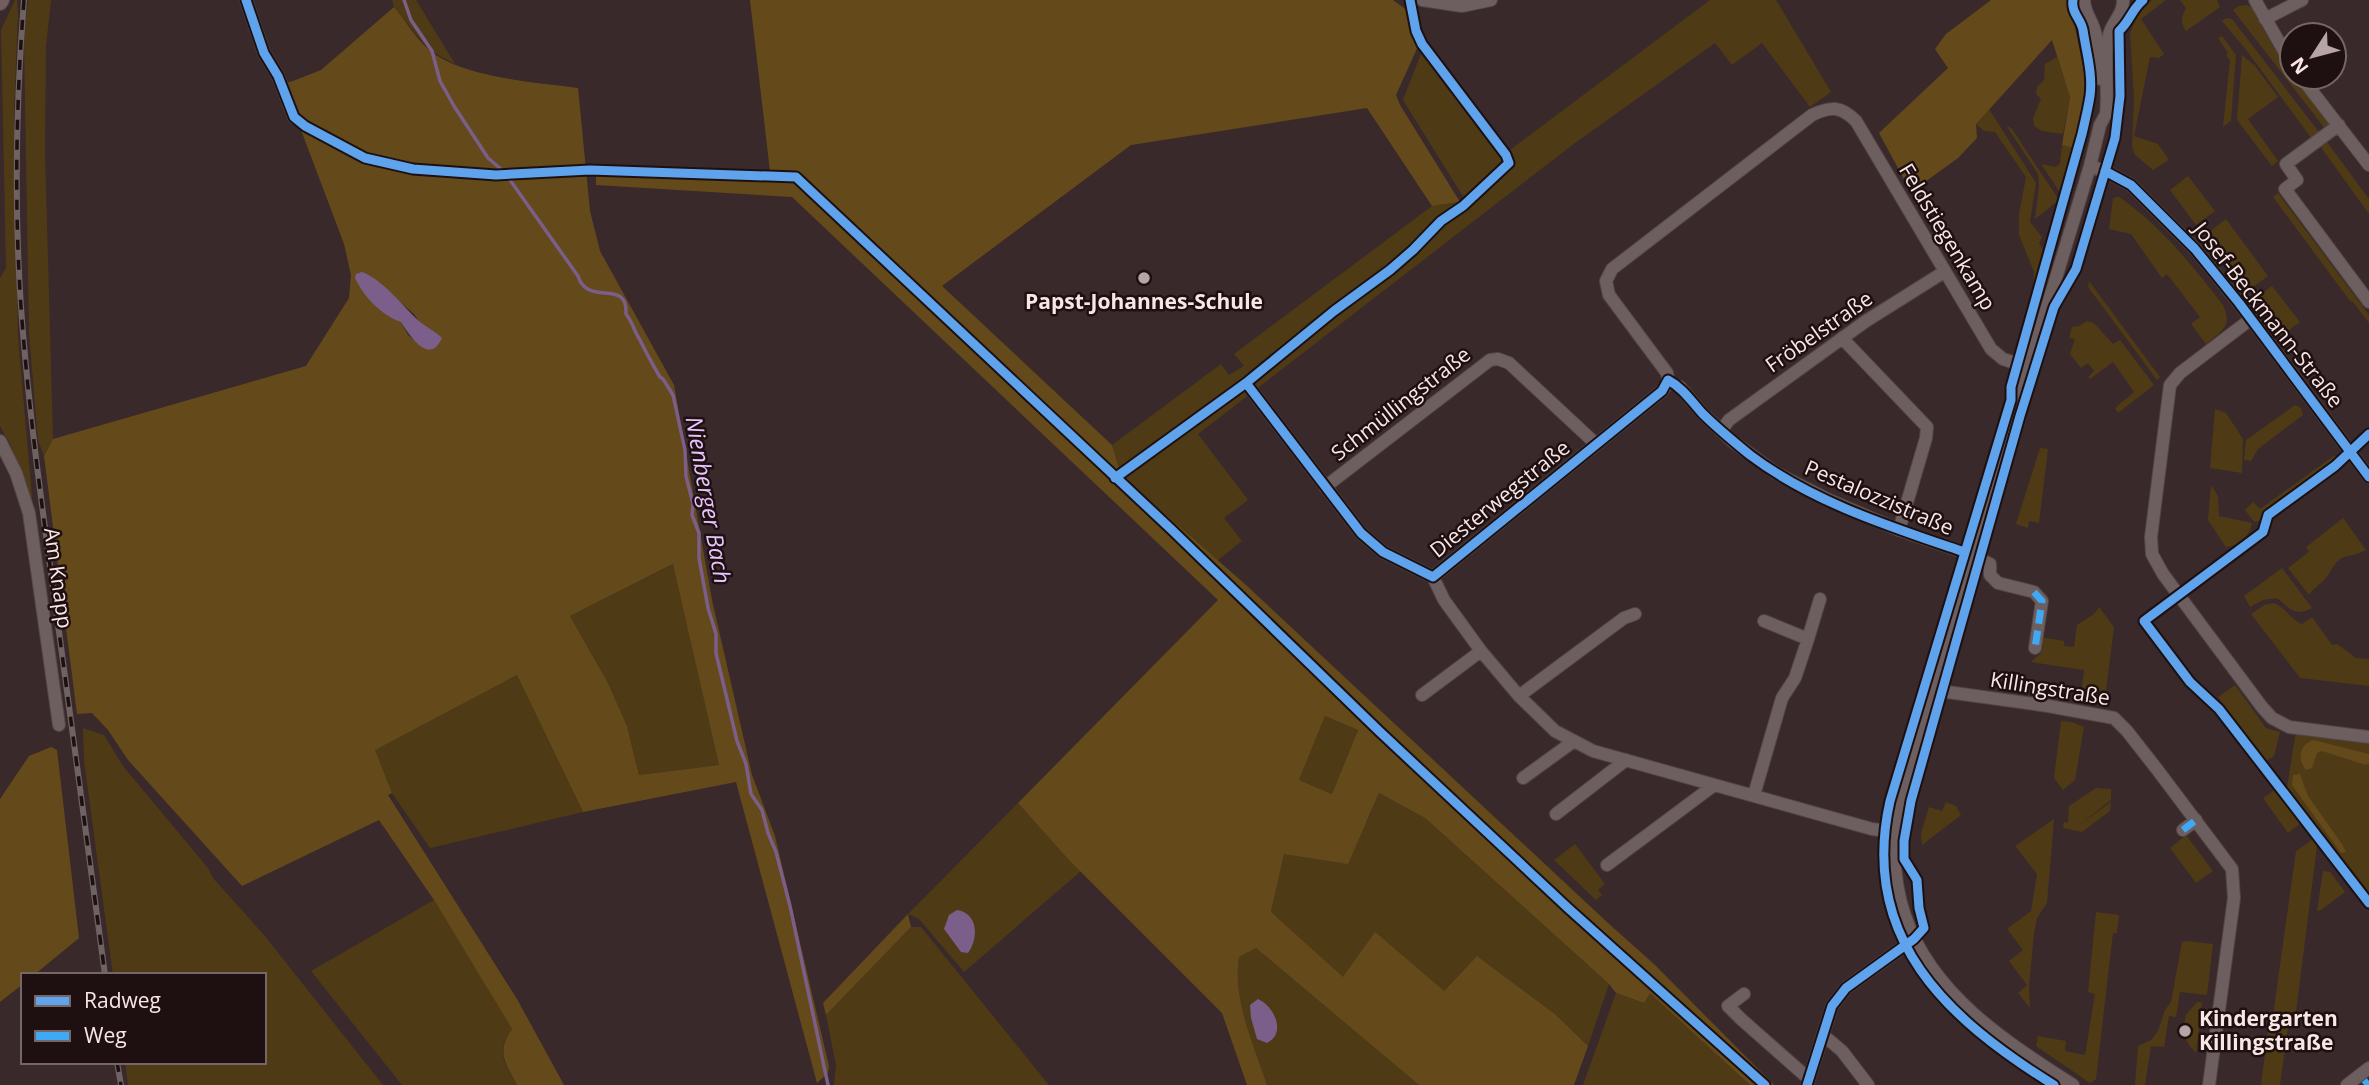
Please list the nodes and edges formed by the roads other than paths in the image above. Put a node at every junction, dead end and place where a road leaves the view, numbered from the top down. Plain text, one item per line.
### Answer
1 (246, 0) edge
2 (1422, 0) edge
3 (1491, 0) edge
4 (2084, 0) edge
5 (2123, 0) edge
6 (2255, 0) edge
7 (2302, 0) edge
8 (2091, 19) junction
9 (2265, 19) junction
10 (2114, 20) junction
11 (2278, 41) edge
12 (2312, 91) edge
13 (294, 117) dead end
14 (2100, 125) junction
15 (2339, 125) junction
16 (2369, 164) edge
17 (2090, 166) junction
18 (1944, 272) junction
19 (2369, 302) edge
20 (2251, 319) junction
21 (1842, 338) junction
22 (2028, 367) junction
23 (1668, 380) joint
24 (1246, 383) dead end
25 (1680, 387) dead end
26 (1721, 431) junction
27 (0, 441) edge
28 (1596, 444) junction
29 (2369, 477) edge
30 (1325, 487) junction
31 (1899, 530) junction
32 (1972, 555) junction
33 (1433, 577) junction
34 (1821, 599) dead end
35 (1635, 614) dead end
36 (1764, 621) dead end
37 (1808, 639) junction
38 (2035, 648) dead end
39 (1481, 651) junction
40 (1933, 690) junction
41 (1422, 695) dead end
42 (1519, 696) junction
43 (59, 725) dead end
44 (2369, 737) edge
45 (1574, 741) junction
46 (1626, 760) junction
47 (1523, 778) dead end
48 (1713, 786) junction
49 (1754, 795) junction
50 (1556, 814) dead end
51 (2196, 820) junction
52 (2183, 830) dead end
53 (1896, 832) junction
54 (1607, 865) dead end
55 (1914, 939) junction
56 (1744, 994) dead end
57 (1824, 1035) junction
58 (2369, 1068) edge
59 (1808, 1082) edge
60 (1868, 1085) edge
61 (2073, 1085) edge
62 (2209, 1085) edge
63 (2347, 1085) edge

1 - 13 street
2 - 3 street
4 - 8 street
5 - 10 street
6 - 9 street
7 - 9 street
8 - 10 street
8 - 14 street
9 - 11 street
10 - 14 street
12 - 15 street
14 - 17 street
15 - 16 street
15 - 19 street
17 - 20 street, Josef-Beckmann-Straße
17 - 22 street
18 - 21 street, Fröbelstraße
18 - 22 street, Feldstiegenkamp
18 - 23 street, Feldstiegenkamp
20 - 29 street, Josef-Beckmann-Straße
20 - 44 street
21 - 26 street, Fröbelstraße
21 - 31 street
22 - 32 street
23 - 28 street, Diesterwegstraße
24 - 30 street, Diesterwegstraße
25 - 26 street, Pestalozzistraße
26 - 31 street, Pestalozzistraße
27 - 43 street, Am Knapp
28 - 30 street, Schmüllingstraße
28 - 33 street, Diesterwegstraße
30 - 33 street, Diesterwegstraße
31 - 32 street, Pestalozzistraße
32 - 38 street, Killingstraße
32 - 40 street
33 - 39 street
34 - 37 street
35 - 42 street
36 - 37 street
37 - 49 street
39 - 41 street
39 - 42 street
40 - 51 street, Killingstraße
40 - 53 street
42 - 45 street
45 - 46 street
45 - 47 street
46 - 48 street
46 - 50 street
48 - 49 street
48 - 54 street
49 - 53 street
51 - 52 street
51 - 62 street, Killingstraße
53 - 55 street
55 - 57 street
55 - 61 street
56 - 59 street
57 - 59 street
57 - 60 street
58 - 63 street

